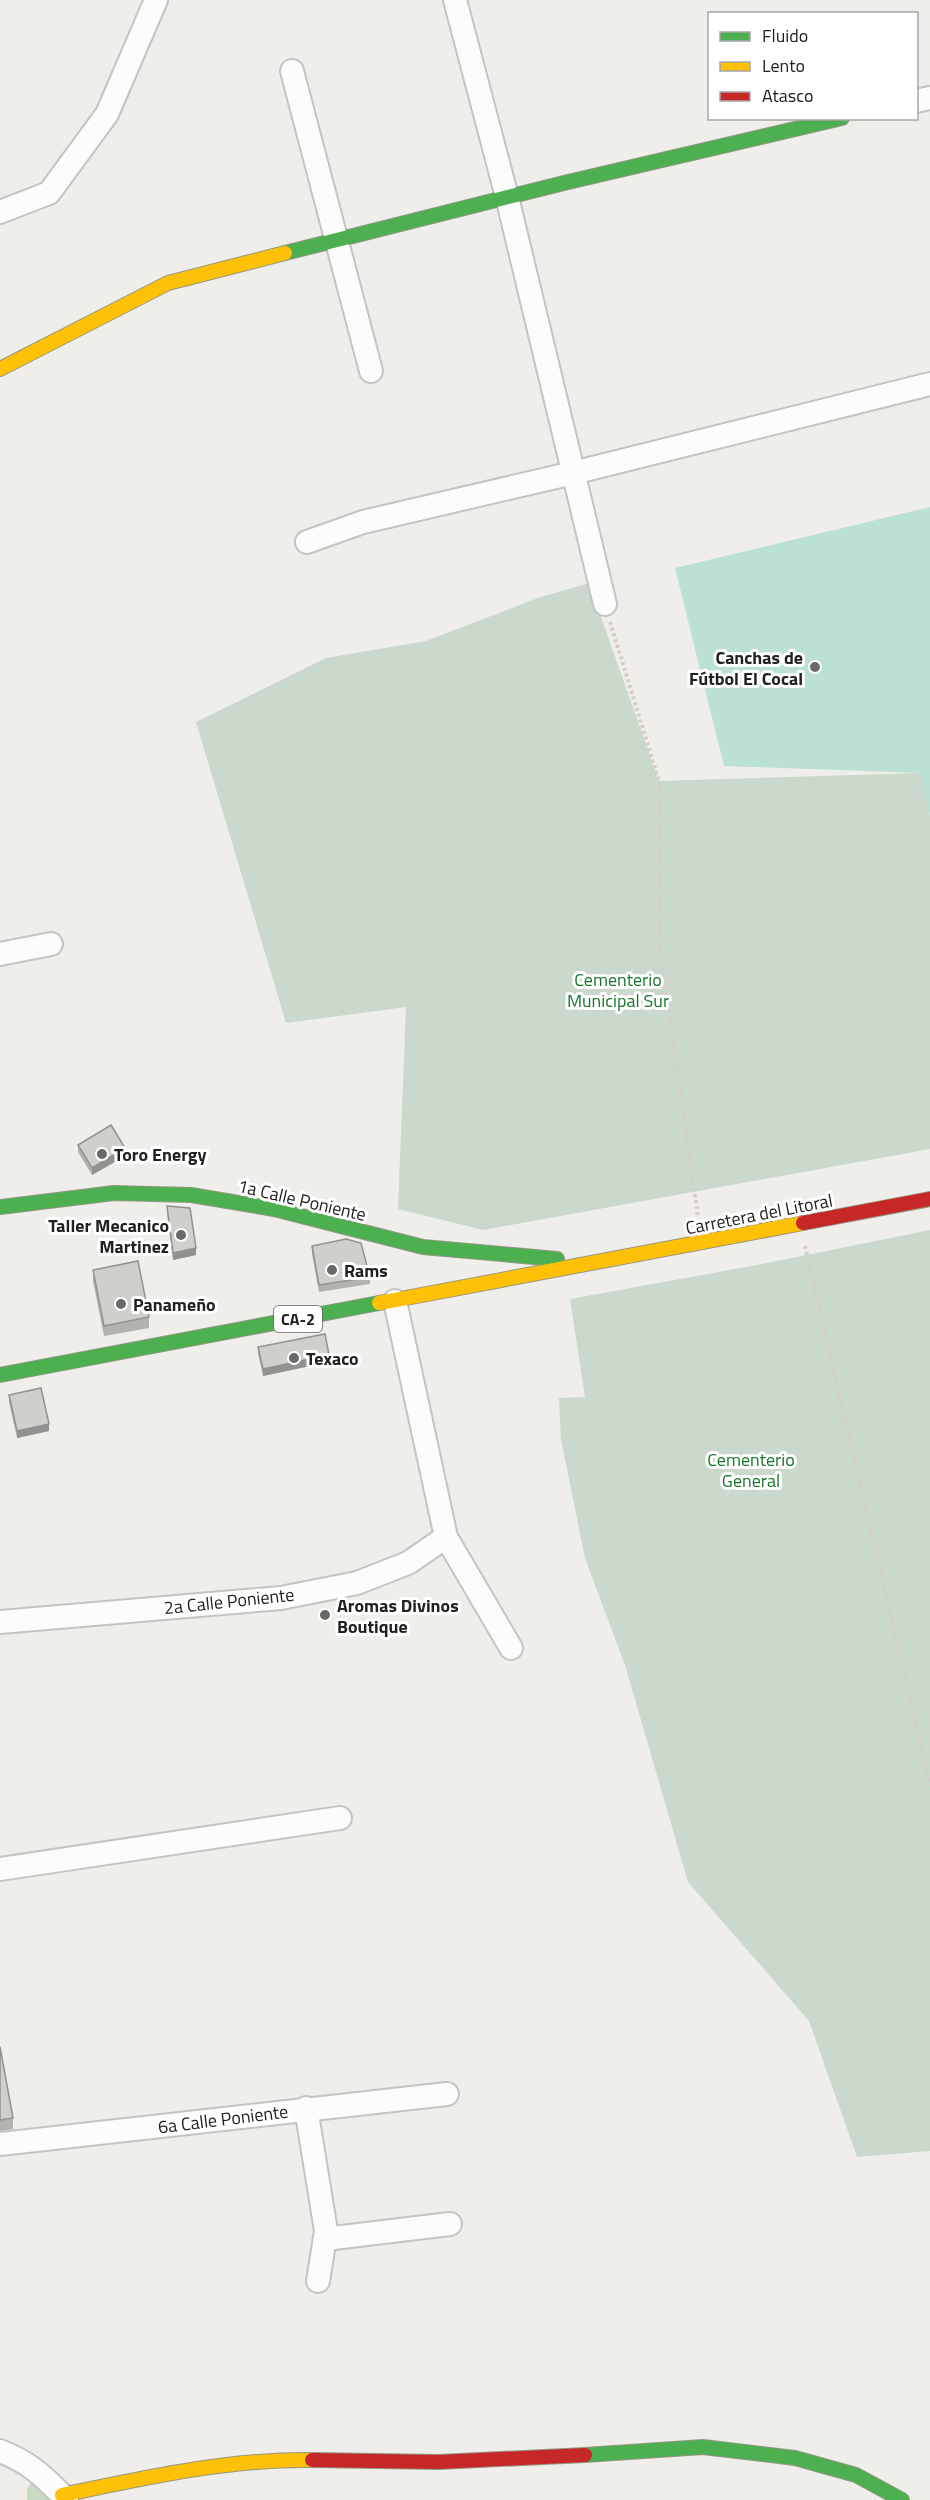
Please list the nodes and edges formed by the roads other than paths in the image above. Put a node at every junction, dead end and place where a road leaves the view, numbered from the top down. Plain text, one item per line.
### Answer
1 (156, 0) edge
2 (455, 0) edge
3 (292, 71) dead end
4 (834, 120) edge
5 (507, 197) junction
6 (0, 212) edge
7 (337, 240) junction
8 (0, 369) edge
9 (372, 371) dead end
10 (930, 384) edge
11 (573, 473) junction
12 (307, 542) dead end
13 (605, 604) road end
14 (51, 944) dead end
15 (0, 954) edge
16 (930, 1199) edge
17 (0, 1207) edge
18 (423, 1247) junction
19 (595, 1262) junction
20 (429, 1265) dead end
21 (425, 1281) dead end
22 (402, 1300) junction
23 (0, 1375) edge
24 (446, 1537) junction
25 (0, 1622) edge
26 (511, 1648) dead end
27 (340, 1818) dead end
28 (0, 1869) edge
29 (447, 2094) dead end
30 (306, 2108) junction
31 (0, 2144) edge
32 (450, 2224) dead end
33 (325, 2239) junction
34 (318, 2281) dead end
35 (0, 2451) edge
36 (65, 2497) edge
37 (903, 2500) edge

1 - 6 street
2 - 5 street
3 - 7 street
4 - 5 street
5 - 7 street
5 - 11 street
7 - 8 street
7 - 9 street
10 - 11 street
11 - 12 street
11 - 13 street
14 - 15 street
16 - 19 street, Carretera del Litoral / CA-2
17 - 18 street, 1a Calle Poniente / CA-2
18 - 19 street, 1a Calle Poniente / CA-2
18 - 20 street
19 - 22 street, CA-2
21 - 22 street
22 - 23 street, CA-2
22 - 24 street
24 - 25 street, 2a Calle Poniente
24 - 26 street
27 - 28 street
29 - 30 street, 6a Calle Poniente
30 - 31 street, 6a Calle Poniente
30 - 33 street
32 - 33 street
33 - 34 street
35 - 36 street
36 - 37 street

